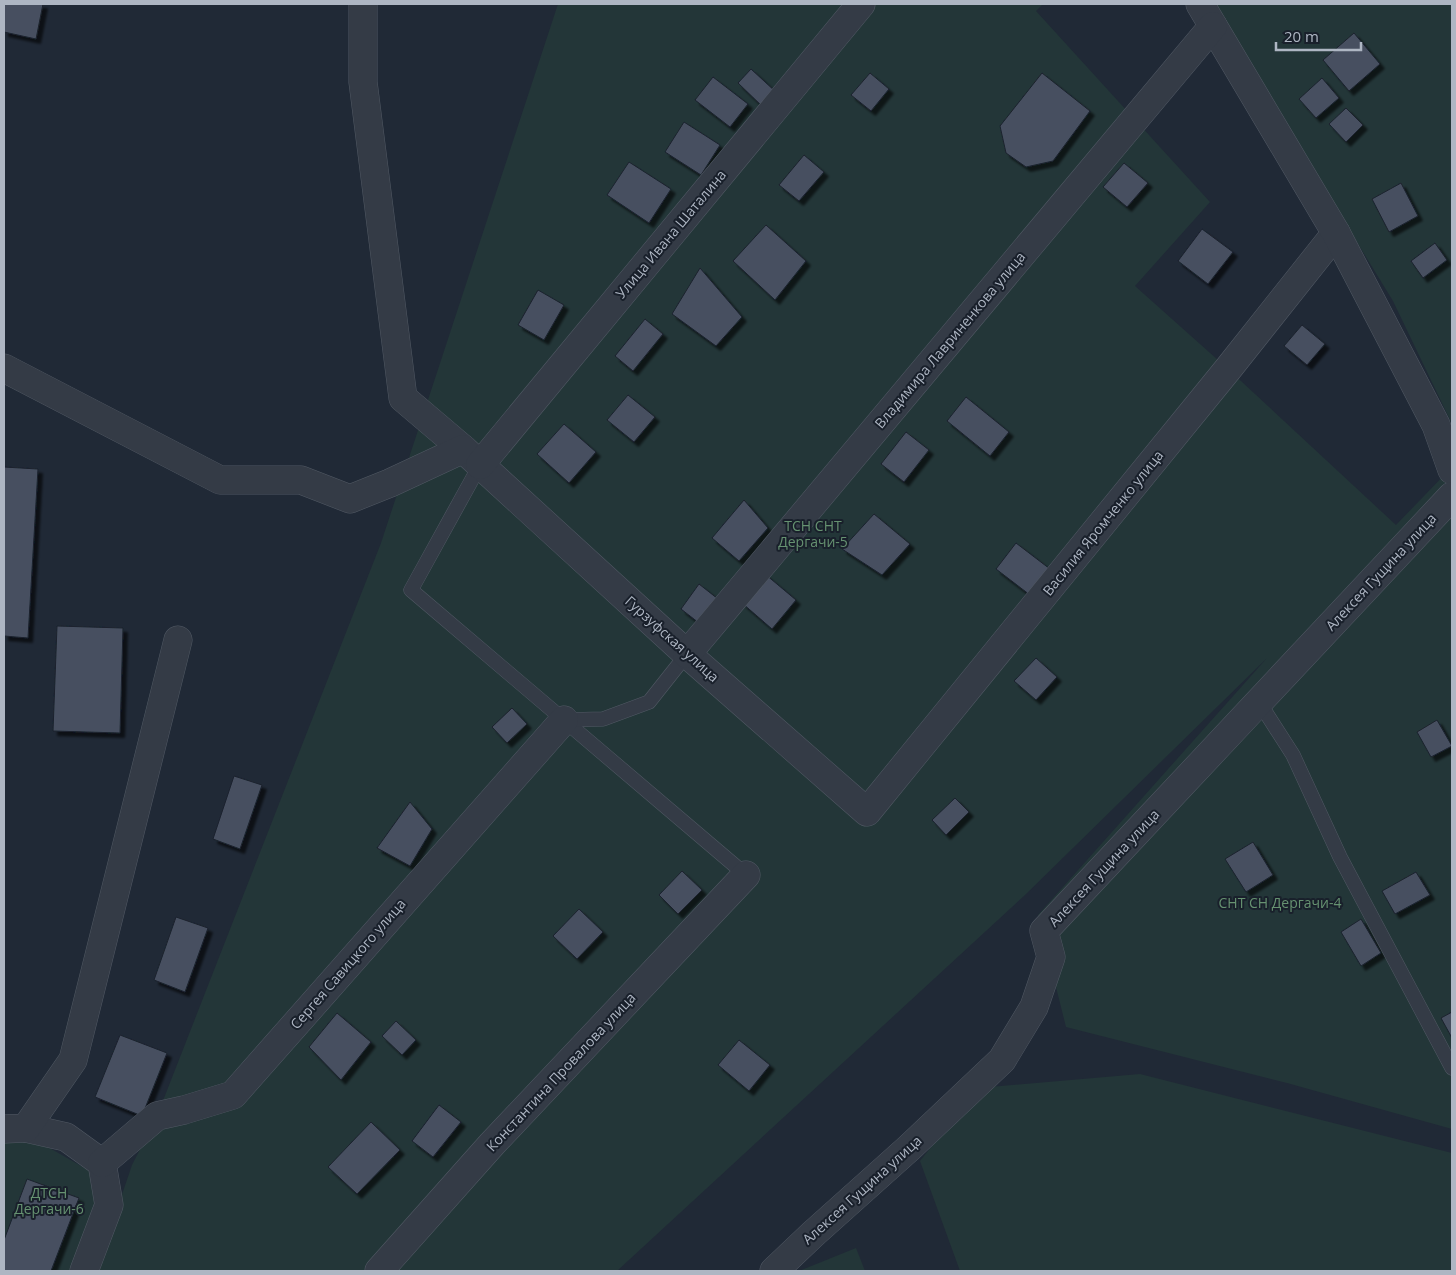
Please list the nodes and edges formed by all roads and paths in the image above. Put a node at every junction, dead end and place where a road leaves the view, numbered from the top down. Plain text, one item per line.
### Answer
1 (363, 4) edge
2 (862, 4) edge
3 (1206, 15) edge
4 (1336, 233) junction
5 (4, 368) edge
6 (471, 457) junction
7 (1452, 470) edge
8 (1452, 496) edge
9 (178, 640) dead end
10 (687, 654) junction
11 (1259, 702) junction
12 (564, 720) junction
13 (868, 812) joint
14 (746, 875) joint
15 (1452, 1068) edge
16 (15, 1128) edge
17 (102, 1163) junction
18 (84, 1271) edge
19 (379, 1271) edge
20 (774, 1271) edge

1 - 6 street, Гурзуфская улица
2 - 6 street, Улица Ивана Шаталина
3 - 4 street
3 - 10 street, Владимира Лавриненкова улица
4 - 7 street
4 - 13 street, Василия Яромченко улица
5 - 6 street
6 - 10 street, Гурзуфская улица
6 - 12 lane
8 - 11 street, Алексея Гущина улица
9 - 16 street
10 - 12 lane
10 - 13 street, Гурзуфская улица
11 - 15 lane
11 - 20 street, Алексея Гущина улица
12 - 14 lane
12 - 17 street, Сергея Савицкого улица
14 - 19 street, Константина Провалова улица
16 - 17 street
17 - 18 street

